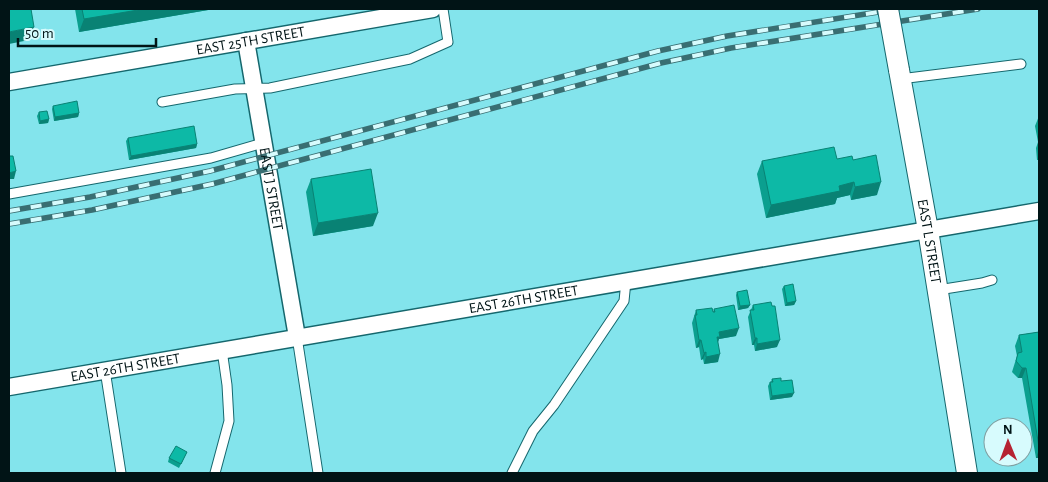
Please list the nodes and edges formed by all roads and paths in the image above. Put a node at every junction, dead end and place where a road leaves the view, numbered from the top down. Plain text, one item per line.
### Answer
1 (433, 9) edge
2 (443, 9) edge
3 (888, 9) edge
4 (246, 41) junction
5 (1021, 64) dead end
6 (899, 74) junction
7 (9, 82) edge
8 (255, 89) junction
9 (162, 102) dead end
10 (263, 143) junction
11 (9, 194) edge
12 (1039, 211) edge
13 (928, 230) junction
14 (992, 280) dead end
15 (626, 281) junction
16 (937, 290) junction
17 (297, 337) junction
18 (222, 350) junction
19 (105, 370) junction
20 (9, 387) edge
21 (121, 473) edge
22 (215, 473) edge
23 (318, 473) edge
24 (512, 473) edge
25 (967, 473) edge

1 - 4 street, EAST 25TH STREET
2 - 8 lane
3 - 6 street, EAST L STREET, bridge
4 - 7 street, EAST 25TH STREET
4 - 8 street, EAST J STREET
5 - 6 lane
6 - 13 street, EAST L STREET
8 - 9 lane
8 - 10 street, EAST J STREET
10 - 11 lane
10 - 17 street, EAST J STREET
12 - 13 street, EAST 26TH STREET
13 - 15 street, EAST 26TH STREET
13 - 16 street, EAST L STREET
14 - 16 lane
15 - 17 street, EAST 26TH STREET
15 - 24 lane
16 - 25 street, EAST L STREET
17 - 18 street, EAST 26TH STREET
17 - 23 lane
18 - 19 street, EAST 26TH STREET
18 - 22 lane
19 - 20 street, EAST 26TH STREET
19 - 21 lane

